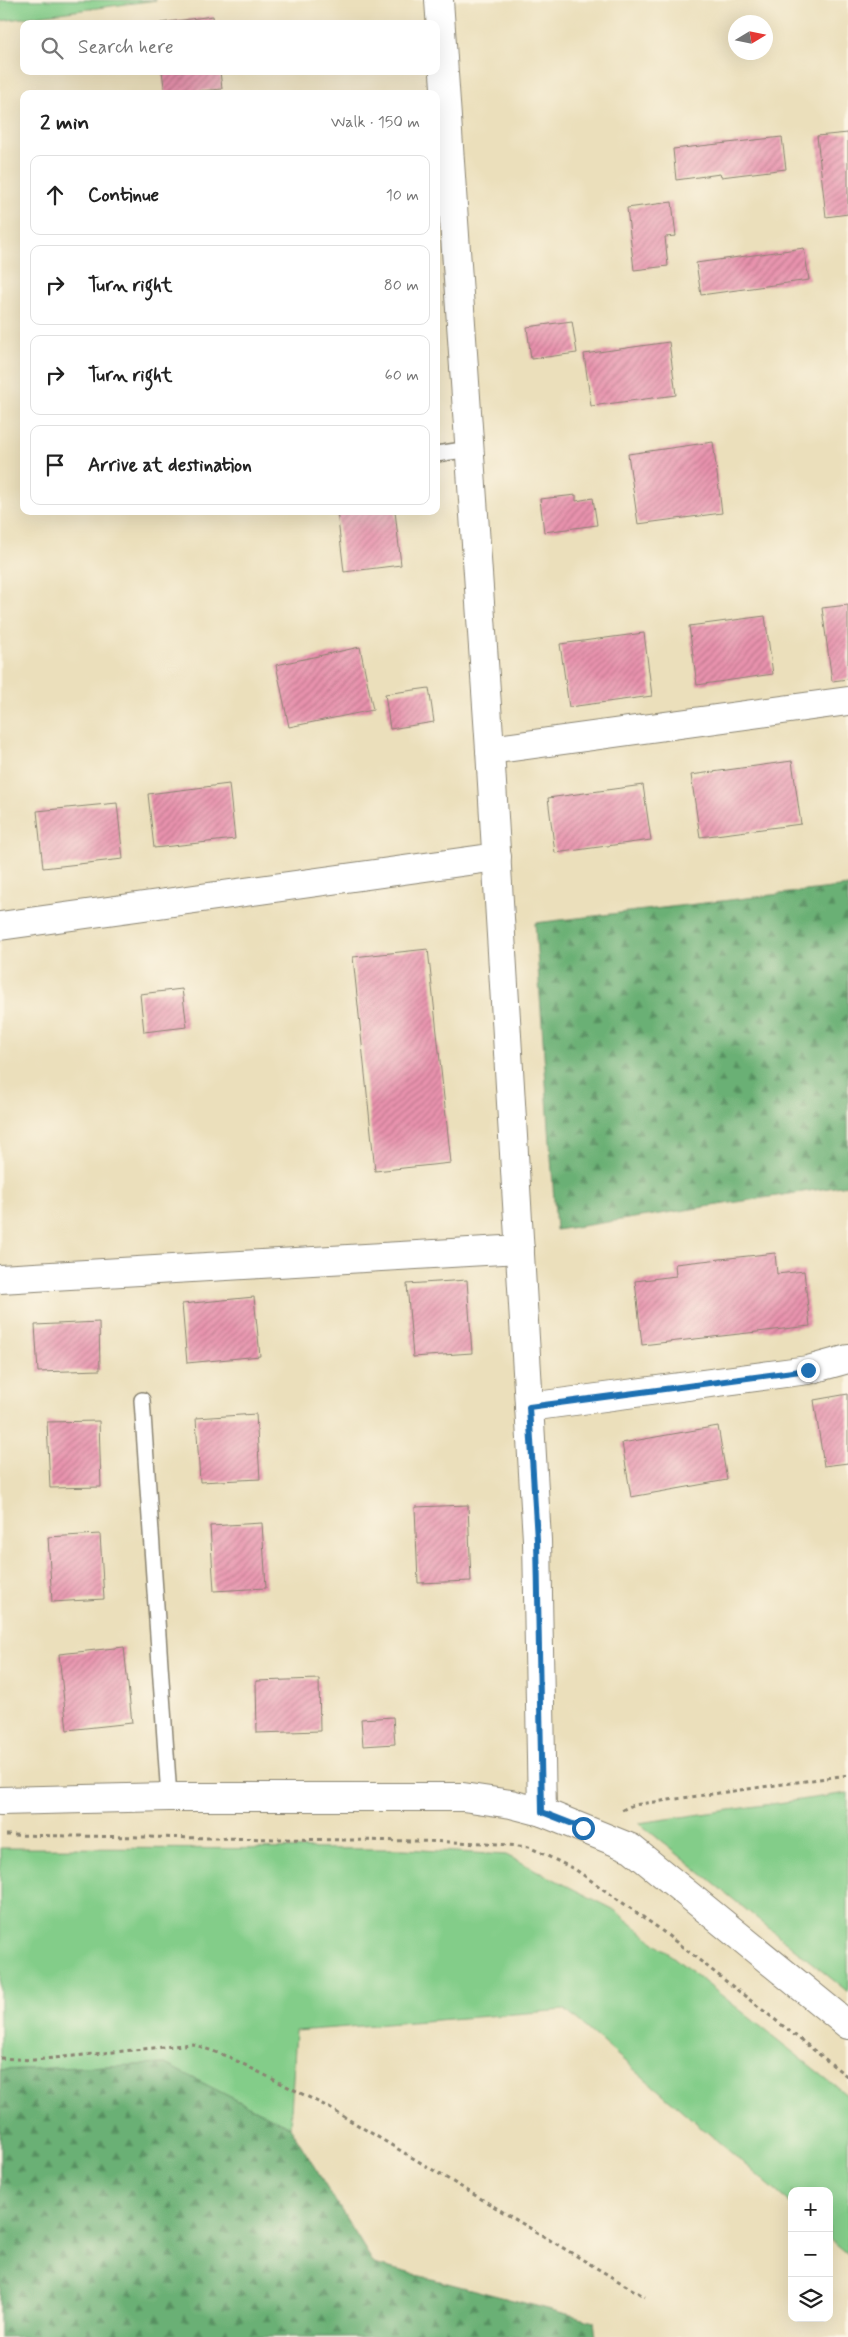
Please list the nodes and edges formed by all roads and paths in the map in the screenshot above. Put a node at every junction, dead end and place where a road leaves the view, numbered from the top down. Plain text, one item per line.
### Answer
1 (439, 0) edge
2 (440, 20) edge
3 (440, 40) edge
4 (442, 119) edge
5 (470, 448) junction
6 (440, 453) edge
7 (848, 701) edge
8 (490, 750) junction
9 (497, 857) junction
10 (0, 926) edge
11 (520, 1248) junction
12 (0, 1279) edge
13 (848, 1359) edge
14 (142, 1400) dead end
15 (529, 1407) junction
16 (848, 1775) edge
17 (169, 1797) junction
18 (0, 1800) edge
19 (542, 1812) junction
20 (583, 1828) junction
21 (0, 1835) edge
22 (848, 2025) edge
23 (0, 2058) edge
24 (848, 2077) edge
25 (645, 2297) dead end

1 - 2 street
3 - 4 street
4 - 5 street
5 - 6 lane
5 - 8 street
7 - 8 street
8 - 9 street
9 - 10 street
9 - 11 street
11 - 12 street
11 - 15 street
13 - 15 street
14 - 17 lane
15 - 19 street
16 - 20 path
17 - 18 street
17 - 19 street
19 - 20 street
20 - 22 street
21 - 24 path
23 - 25 path

